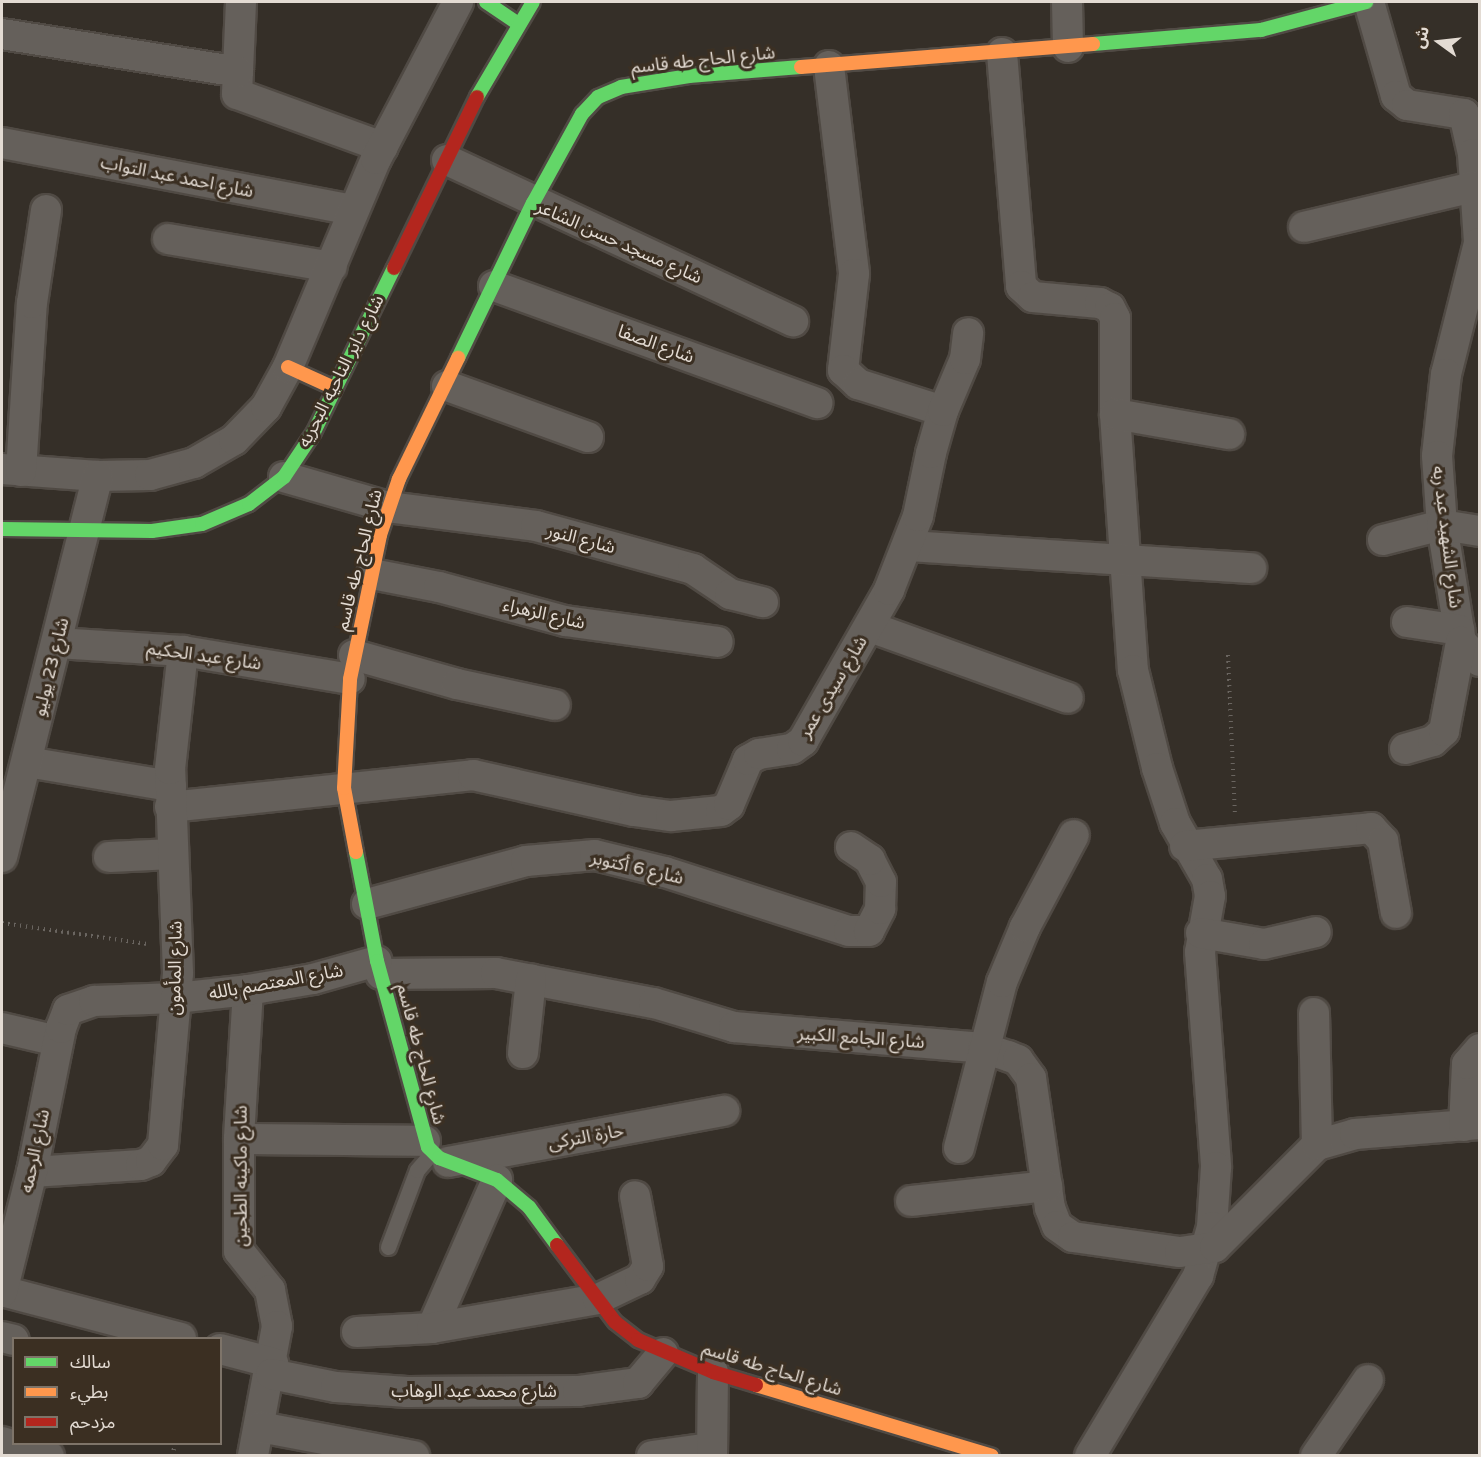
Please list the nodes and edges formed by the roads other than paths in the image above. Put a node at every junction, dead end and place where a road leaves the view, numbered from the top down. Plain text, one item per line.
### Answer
1 (241, 2) edge
2 (458, 2) edge
3 (486, 2) edge
4 (533, 2) edge
5 (1067, 2) edge
6 (1368, 2) edge
7 (516, 23) junction
8 (2, 34) edge
9 (1068, 48) junction
10 (1002, 52) junction
11 (829, 66) junction
12 (238, 72) junction
13 (2, 143) edge
14 (383, 147) junction
15 (447, 160) junction
16 (1477, 186) junction
17 (533, 203) junction
18 (46, 210) dead end
19 (353, 210) junction
20 (1304, 226) dead end
21 (168, 239) dead end
22 (332, 267) junction
23 (494, 286) junction
24 (793, 321) dead end
25 (968, 333) dead end
26 (288, 367) junction
27 (447, 386) junction
28 (334, 388) junction
29 (817, 403) dead end
30 (943, 411) junction
31 (1115, 414) junction
32 (1229, 434) dead end
33 (588, 437) dead end
34 (11, 470) edge
35 (98, 476) junction
36 (284, 477) junction
37 (388, 507) junction
38 (1442, 525) junction
39 (2, 529) edge
40 (1479, 531) edge
41 (86, 532) junction
42 (1383, 540) dead end
43 (909, 546) junction
44 (1126, 563) junction
45 (1251, 568) dead end
46 (372, 574) junction
47 (764, 602) dead end
48 (1407, 622) dead end
49 (870, 627) junction
50 (718, 642) dead end
51 (57, 643) junction
52 (1467, 645) edge
53 (183, 651) junction
54 (352, 667) junction
55 (1068, 698) dead end
56 (555, 705) dead end
57 (1405, 749) dead end
58 (27, 762) junction
59 (344, 788) junction
60 (170, 797) junction
61 (1074, 835) dead end
62 (1185, 846) junction
63 (851, 847) dead end
64 (173, 854) junction
65 (2, 857) edge
66 (109, 857) dead end
67 (367, 904) junction
68 (1396, 914) dead end
69 (1316, 932) dead end
70 (1201, 933) junction
71 (379, 967) junction
72 (531, 979) junction
73 (248, 990) junction
74 (176, 998) junction
75 (68, 1010) joint
76 (1314, 1013) dead end
77 (2, 1028) edge
78 (58, 1041) junction
79 (982, 1048) junction
80 (1479, 1049) edge
81 (523, 1053) dead end
82 (724, 1111) dead end
83 (1472, 1125) edge
84 (239, 1139) junction
85 (1317, 1145) junction
86 (959, 1148) dead end
87 (435, 1152) junction
88 (32, 1172) junction
89 (497, 1180) junction
90 (1047, 1186) junction
91 (635, 1196) dead end
92 (911, 1201) dead end
93 (388, 1247) dead end
94 (1207, 1250) junction
95 (2, 1292) edge
96 (598, 1299) junction
97 (432, 1328) junction
98 (357, 1332) dead end
99 (177, 1337) edge
100 (222, 1350) edge
101 (663, 1353) junction
102 (272, 1369) junction
103 (713, 1372) junction
104 (1368, 1380) dead end
105 (257, 1441) edge
106 (13, 1445) edge
107 (712, 1452) edge
108 (49, 1455) edge
109 (414, 1455) edge
110 (652, 1455) edge
111 (992, 1455) edge
112 (1090, 1455) edge
113 (1316, 1455) edge

1 - 12 street
2 - 14 street
3 - 7 street
4 - 7 street, شارع داير الناحيه البحريه
5 - 9 street
6 - 9 street, شارع الحاج طه قاسم
6 - 16 street, شارع الشهيد عبد ربه
7 - 15 street, شارع داير الناحيه البحريه
8 - 12 street
9 - 10 street, شارع الحاج طه قاسم
10 - 11 street, شارع الحاج طه قاسم
10 - 31 street
11 - 17 street, شارع الحاج طه قاسم
11 - 30 street
12 - 14 street
13 - 19 street, شارع احمد عبد التواب
14 - 19 street
15 - 17 street, شارع مسجد حسن الشاعر
15 - 28 street, شارع داير الناحيه البحريه
16 - 20 street
16 - 38 street, شارع الشهيد عبد ربه
17 - 23 street, شارع الحاج طه قاسم
17 - 24 street, شارع مسجد حسن الشاعر
18 - 34 street
19 - 22 street
21 - 22 street
22 - 26 street
23 - 27 street, شارع الحاج طه قاسم
23 - 29 street, شارع الصفا
25 - 30 street, شارع سيدى عمر
26 - 28 street
26 - 35 street
27 - 33 street
27 - 37 street, شارع الحاج طه قاسم
28 - 36 street, شارع داير الناحيه البحريه
30 - 43 street, شارع سيدى عمر
31 - 32 street
31 - 44 street
34 - 35 street
35 - 41 street, شارع 23 يوليو
36 - 37 street, شارع النور
36 - 41 street, شارع داير الناحيه البحريه
37 - 46 street, شارع الحاج طه قاسم
37 - 47 street, شارع النور
38 - 40 street
38 - 42 street
38 - 52 street, شارع الشهيد عبد ربه
39 - 41 street, شارع داير الناحيه البحريه
41 - 51 street, شارع 23 يوليو
43 - 44 street
43 - 49 street, شارع سيدى عمر
44 - 45 street
44 - 62 street
46 - 50 street, شارع الزهراء
46 - 54 street, شارع الحاج طه قاسم
48 - 52 street
49 - 55 street
49 - 59 street, شارع سيدى عمر
51 - 53 street, شارع عبد الحكيم
51 - 58 street, شارع 23 يوليو
52 - 57 street
53 - 54 street, شارع عبد الحكيم
53 - 60 street, شارع المأمون
54 - 56 street, شارع عبد الحكيم
54 - 59 street, شارع الحاج طه قاسم
58 - 60 street
58 - 65 street, شارع 23 يوليو
59 - 60 street
59 - 67 street, شارع الحاج طه قاسم
60 - 64 street, شارع المأمون
61 - 79 street
62 - 68 street
62 - 70 street
63 - 67 street, شارع 6 أكتوبر
64 - 66 street
64 - 74 street, شارع المأمون
67 - 71 street, شارع الحاج طه قاسم
69 - 70 street
70 - 94 street
71 - 72 street, شارع الجامع الكبير
71 - 73 street, شارع المعتصم بالله
71 - 87 street, شارع الحاج طه قاسم
72 - 79 street, شارع الجامع الكبير
72 - 81 street
73 - 74 street, شارع المعتصم بالله
73 - 84 street, شارع ماكينه الطحين
74 - 75 street, شارع المعتصم بالله
74 - 88 street, شارع المأمون
75 - 78 street, شارع الرحمه
76 - 85 street
77 - 78 street
78 - 88 street, شارع الرحمه
79 - 86 street
79 - 90 street, شارع الجامع الكبير
80 - 83 street
82 - 87 street, حارة التركى
83 - 85 street
84 - 87 street, حارة التركى
84 - 102 street, شارع ماكينه الطحين
85 - 94 street
87 - 89 street, شارع الحاج طه قاسم
87 - 93 lane
88 - 95 street, شارع الرحمه
89 - 96 street, شارع الحاج طه قاسم
89 - 97 street
90 - 92 street
90 - 94 street, شارع الجامع الكبير
91 - 96 street
94 - 112 street
95 - 99 street
96 - 97 street
96 - 101 street, شارع الحاج طه قاسم
97 - 98 street
100 - 102 street, شارع محمد عبد الوهاب
101 - 102 street, شارع محمد عبد الوهاب
101 - 103 street, شارع الحاج طه قاسم
102 - 105 street, شارع ماكينه الطحين
103 - 107 street
103 - 111 street, شارع الحاج طه قاسم
104 - 113 street
105 - 109 street
106 - 108 street
107 - 110 street

